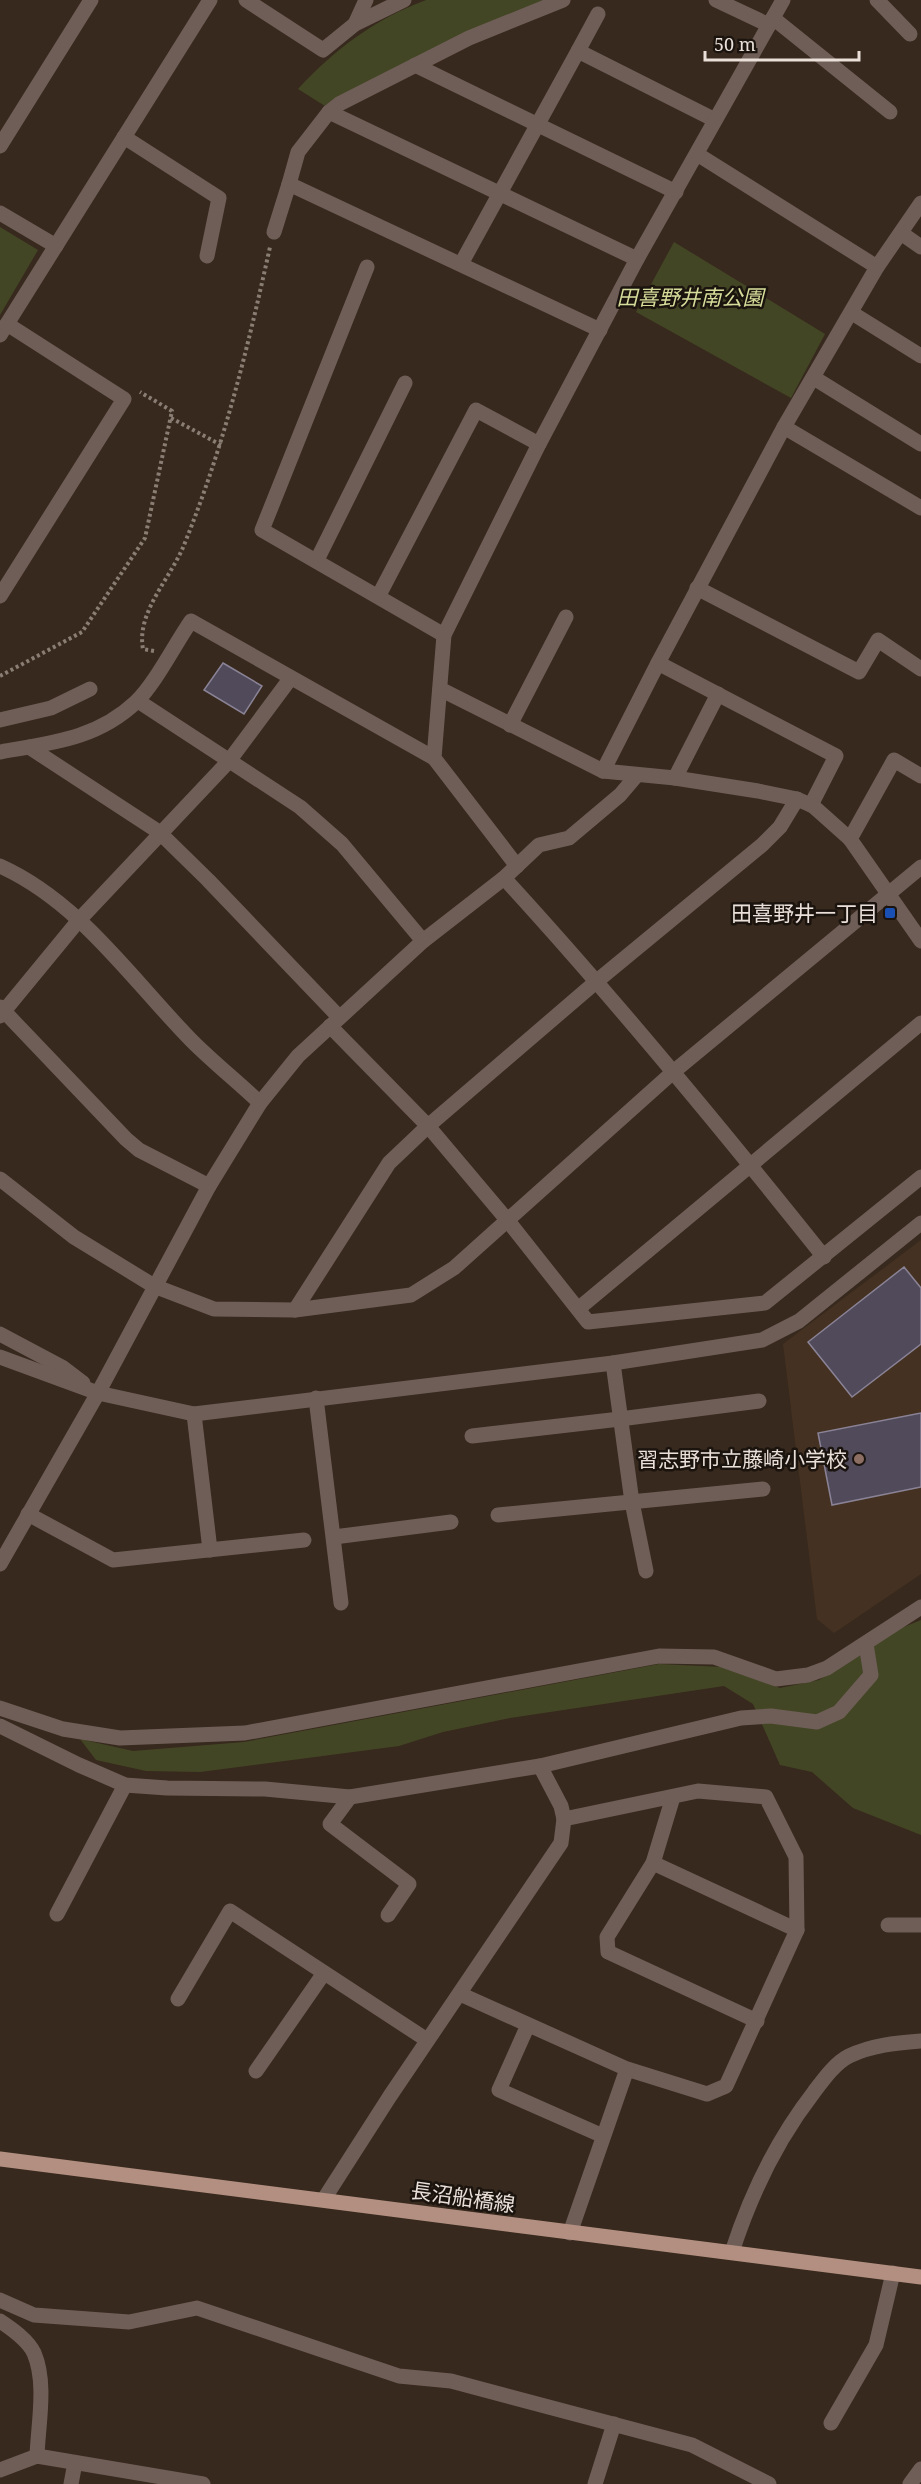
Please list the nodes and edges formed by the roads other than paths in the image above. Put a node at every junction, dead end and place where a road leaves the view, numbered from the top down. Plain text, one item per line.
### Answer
1 (91, 0) edge
2 (210, 0) edge
3 (246, 0) edge
4 (366, 0) edge
5 (404, 0) edge
6 (563, 0) edge
7 (716, 0) edge
8 (783, 0) edge
9 (877, 0) edge
10 (598, 14) dead end
11 (771, 22) junction
12 (355, 24) junction
13 (910, 34) dead end
14 (578, 51) junction
15 (415, 65) junction
16 (329, 112) junction
17 (890, 112) dead end
18 (715, 120) junction
19 (537, 124) junction
20 (124, 137) junction
21 (0, 146) edge
22 (698, 154) junction
23 (289, 184) junction
24 (676, 192) junction
25 (499, 194) junction
26 (921, 203) edge
27 (0, 213) edge
28 (274, 232) road end
29 (901, 233) junction
30 (56, 246) junction
31 (921, 247) edge
32 (207, 256) dead end
33 (637, 259) junction
34 (461, 264) junction
35 (367, 267) dead end
36 (877, 267) junction
37 (852, 313) junction
38 (3, 329) edge
39 (600, 330) junction
40 (921, 356) edge
41 (814, 378) junction
42 (405, 383) dead end
43 (784, 427) junction
44 (539, 444) junction
45 (921, 444) edge
46 (920, 505) edge
47 (317, 560) junction
48 (698, 588) junction
49 (0, 596) edge
50 (379, 596) junction
51 (566, 617) dead end
52 (444, 635) junction
53 (658, 663) junction
54 (921, 669) edge
55 (290, 679) junction
56 (90, 689) dead end
57 (441, 689) junction
58 (718, 694) junction
59 (138, 701) junction
60 (0, 720) edge
61 (510, 725) junction
62 (29, 747) junction
63 (0, 752) edge
64 (434, 758) junction
65 (229, 761) junction
66 (603, 771) junction
67 (637, 775) junction
68 (921, 776) edge
69 (675, 778) junction
70 (804, 802) junction
71 (159, 832) junction
72 (850, 839) junction
73 (0, 866) edge
74 (518, 866) junction
75 (921, 867) edge
76 (504, 878) junction
77 (888, 894) junction
78 (79, 920) junction
79 (921, 940) edge
80 (423, 941) junction
81 (597, 981) junction
82 (1, 1011) edge
83 (334, 1022) junction
84 (921, 1023) edge
85 (672, 1073) junction
86 (260, 1103) junction
87 (428, 1126) junction
88 (751, 1165) junction
89 (921, 1177) edge
90 (0, 1179) edge
91 (209, 1186) junction
92 (508, 1221) junction
93 (921, 1223) edge
94 (824, 1257) junction
95 (154, 1286) junction
96 (578, 1309) junction
97 (295, 1310) junction
98 (0, 1334) edge
99 (0, 1357) edge
100 (613, 1363) junction
101 (98, 1393) junction
102 (315, 1398) junction
103 (759, 1401) dead end
104 (194, 1414) junction
105 (620, 1419) junction
106 (472, 1436) dead end
107 (763, 1490) dead end
108 (632, 1502) junction
109 (28, 1514) junction
110 (498, 1515) dead end
111 (451, 1522) dead end
112 (334, 1537) junction
113 (303, 1540) dead end
114 (210, 1550) junction
115 (0, 1564) edge
116 (646, 1570) dead end
117 (341, 1603) dead end
118 (921, 1606) edge
119 (866, 1644) junction
120 (0, 1708) edge
121 (0, 1726) edge
122 (540, 1766) junction
123 (125, 1785) junction
124 (350, 1797) junction
125 (673, 1797) junction
126 (564, 1819) junction
127 (652, 1863) junction
128 (57, 1914) dead end
129 (388, 1915) dead end
130 (888, 1925) dead end
131 (921, 1925) edge
132 (797, 1930) junction
133 (324, 1973) junction
134 (460, 1994) junction
135 (178, 1999) dead end
136 (757, 2020) junction
137 (528, 2025) junction
138 (427, 2040) junction
139 (921, 2041) edge
140 (627, 2069) junction
141 (256, 2070) dead end
142 (603, 2136) junction
143 (0, 2158) edge
144 (324, 2199) junction
145 (570, 2233) junction
146 (732, 2252) junction
147 (893, 2273) junction
148 (921, 2277) edge
149 (0, 2300) edge
150 (0, 2321) edge
151 (831, 2423) dead end
152 (614, 2424) junction
153 (37, 2456) junction
154 (75, 2463) junction
155 (921, 2469) edge
156 (0, 2470) edge
157 (71, 2484) edge
158 (203, 2484) edge
159 (595, 2484) edge
160 (769, 2484) edge
161 (910, 2484) edge

1 - 21 street
2 - 20 street
3 - 12 street
4 - 12 street
5 - 12 street
6 - 15 street
7 - 11 street
8 - 11 street
9 - 13 street
10 - 14 street
11 - 17 street
11 - 18 street
14 - 18 street
14 - 19 street
15 - 16 street
15 - 19 street
16 - 23 street
16 - 25 street
18 - 22 street
19 - 24 street
19 - 25 street
20 - 30 street
20 - 32 street
22 - 24 street
22 - 36 street
23 - 28 street
23 - 34 street
24 - 33 street
25 - 33 street
25 - 34 street
26 - 29 street
27 - 30 street
29 - 31 street
29 - 36 street
30 - 38 street
33 - 39 street
34 - 39 street
35 - 47 street
36 - 37 street
37 - 40 street
37 - 41 street
38 - 49 street
39 - 44 street
41 - 43 street
41 - 45 street
42 - 47 street
43 - 46 street
43 - 48 street
44 - 50 street
44 - 52 street
47 - 50 street
48 - 53 street
48 - 54 street
50 - 52 street
51 - 61 street
52 - 57 street
53 - 58 street
53 - 66 street
55 - 59 street
55 - 64 street
55 - 65 street
56 - 60 street
57 - 61 street
57 - 64 street
58 - 69 street
58 - 70 street
59 - 62 street
59 - 65 street
61 - 66 street
62 - 63 street
62 - 71 street
64 - 74 street
65 - 71 street
65 - 80 street
66 - 67 street
67 - 69 street
67 - 74 street
68 - 72 street
69 - 70 street
70 - 72 street
70 - 81 street
71 - 78 street
71 - 83 street
72 - 77 street
73 - 78 street
74 - 76 street
75 - 77 street
76 - 80 street
76 - 81 street
77 - 79 street
77 - 85 street
78 - 82 street
78 - 86 street
80 - 83 street
81 - 85 street
81 - 87 street
82 - 91 street
83 - 86 street
83 - 87 street
84 - 88 street
85 - 88 street
85 - 92 street
86 - 91 street
87 - 92 street
87 - 97 street
88 - 94 street
88 - 96 street
89 - 94 street
90 - 95 street
91 - 95 street
92 - 96 street
92 - 97 street
93 - 100 street
94 - 96 street
95 - 97 street
95 - 101 street
98 - 101 street
99 - 101 street
100 - 102 street
100 - 105 street
101 - 104 street
101 - 109 street
102 - 104 street
102 - 112 street
103 - 105 street
104 - 114 street
105 - 106 street
105 - 108 street
107 - 108 street
108 - 110 street
108 - 116 street
109 - 114 street
109 - 115 street
111 - 112 street
112 - 117 street
113 - 114 street
118 - 119 street
119 - 120 street
119 - 122 street
121 - 123 street
122 - 124 street
122 - 126 street
123 - 124 street
123 - 128 street
124 - 129 street
125 - 126 street
125 - 127 street
125 - 132 street
126 - 134 street
127 - 132 street
127 - 136 street
130 - 131 street
132 - 136 street
133 - 135 street
133 - 138 street
133 - 141 street
134 - 137 street
134 - 138 street
136 - 140 street
137 - 140 street
137 - 142 street
138 - 144 street
139 - 146 street
140 - 142 street
142 - 145 street
143 - 144 main road, 長沼船橋線
144 - 145 main road, 長沼船橋線
145 - 146 main road, 長沼船橋線
146 - 147 main road, 長沼船橋線
147 - 148 main road, 長沼船橋線
147 - 151 street
149 - 152 street
150 - 153 street
152 - 159 street
152 - 160 street
153 - 154 street
153 - 156 street
154 - 157 street
154 - 158 street
155 - 161 street

